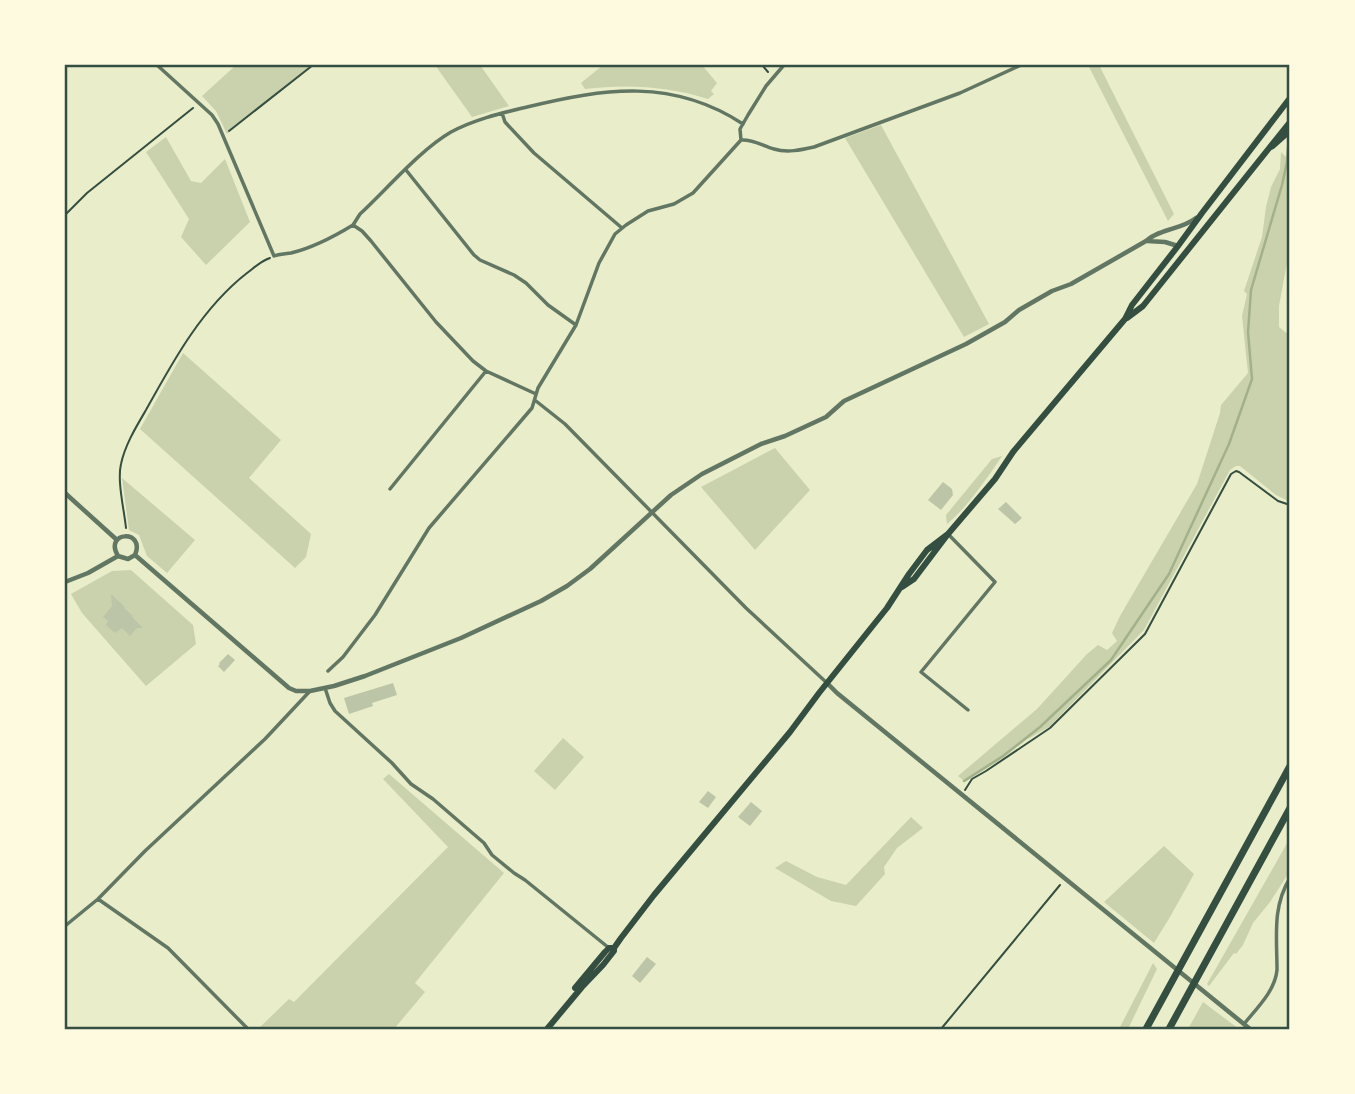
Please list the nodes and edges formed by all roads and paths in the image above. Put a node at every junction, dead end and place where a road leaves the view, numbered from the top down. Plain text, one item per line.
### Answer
1 (157, 65) edge
2 (313, 65) edge
3 (762, 65) edge
4 (784, 65) edge
5 (1021, 65) edge
6 (773, 78) junction
7 (1290, 98) edge
8 (199, 101) junction
9 (502, 113) junction
10 (1290, 122) edge
11 (743, 124) junction
12 (1290, 130) edge
13 (223, 136) junction
14 (741, 140) junction
15 (1272, 146) junction
16 (406, 170) junction
17 (1202, 213) junction
18 (65, 215) edge
19 (353, 225) junction
20 (621, 228) junction
21 (1146, 241) junction
22 (1178, 246) junction
23 (1186, 251) junction
24 (274, 256) junction
25 (1125, 319) junction
26 (576, 325) junction
27 (486, 371) junction
28 (536, 394) junction
29 (536, 401) junction
30 (390, 489) dead end
31 (65, 493) edge
32 (1290, 505) edge
33 (652, 513) junction
34 (948, 534) junction
35 (126, 536) junction
36 (117, 540) junction
37 (135, 555) junction
38 (118, 556) junction
39 (65, 582) edge
40 (328, 671) dead end
41 (827, 682) junction
42 (325, 688) junction
43 (310, 691) junction
44 (968, 710) dead end
45 (1290, 766) edge
46 (965, 790) dead end
47 (1290, 808) edge
48 (1065, 878) junction
49 (1290, 878) edge
50 (98, 899) junction
51 (65, 926) edge
52 (611, 948) junction
53 (1244, 1024) junction
54 (248, 1029) edge
55 (545, 1029) edge
56 (941, 1029) edge
57 (1146, 1029) edge
58 (1169, 1029) edge
59 (1250, 1029) edge

1 - 8 street
2 - 13 path
3 - 6 path
4 - 6 street
5 - 14 street
6 - 11 street
7 - 17 main road
8 - 13 street
8 - 18 path
9 - 11 street
9 - 16 street
9 - 20 street
10 - 15 main road
11 - 14 street
12 - 15 highway
13 - 24 street
14 - 20 street
15 - 23 main road
16 - 19 street
16 - 26 street
17 - 21 street
17 - 22 main road
19 - 24 street
19 - 27 street
20 - 26 street
21 - 22 street
21 - 33 street
22 - 23 main road
22 - 25 main road
23 - 25 main road
24 - 35 path
25 - 34 main road
26 - 28 street
27 - 28 street
27 - 30 street
28 - 29 street
29 - 33 street
29 - 40 street
31 - 36 street
32 - 46 path
33 - 41 street
33 - 42 street
34 - 41 main road
34 - 44 street
35 - 36 street
35 - 37 street
36 - 38 street
37 - 38 street
37 - 43 street
38 - 39 street
41 - 48 street
41 - 52 main road
42 - 43 street
42 - 52 street
43 - 50 street
45 - 57 highway
47 - 58 highway
48 - 53 street
48 - 56 path
49 - 53 street
50 - 51 street
50 - 54 street
52 - 55 main road
53 - 59 street

